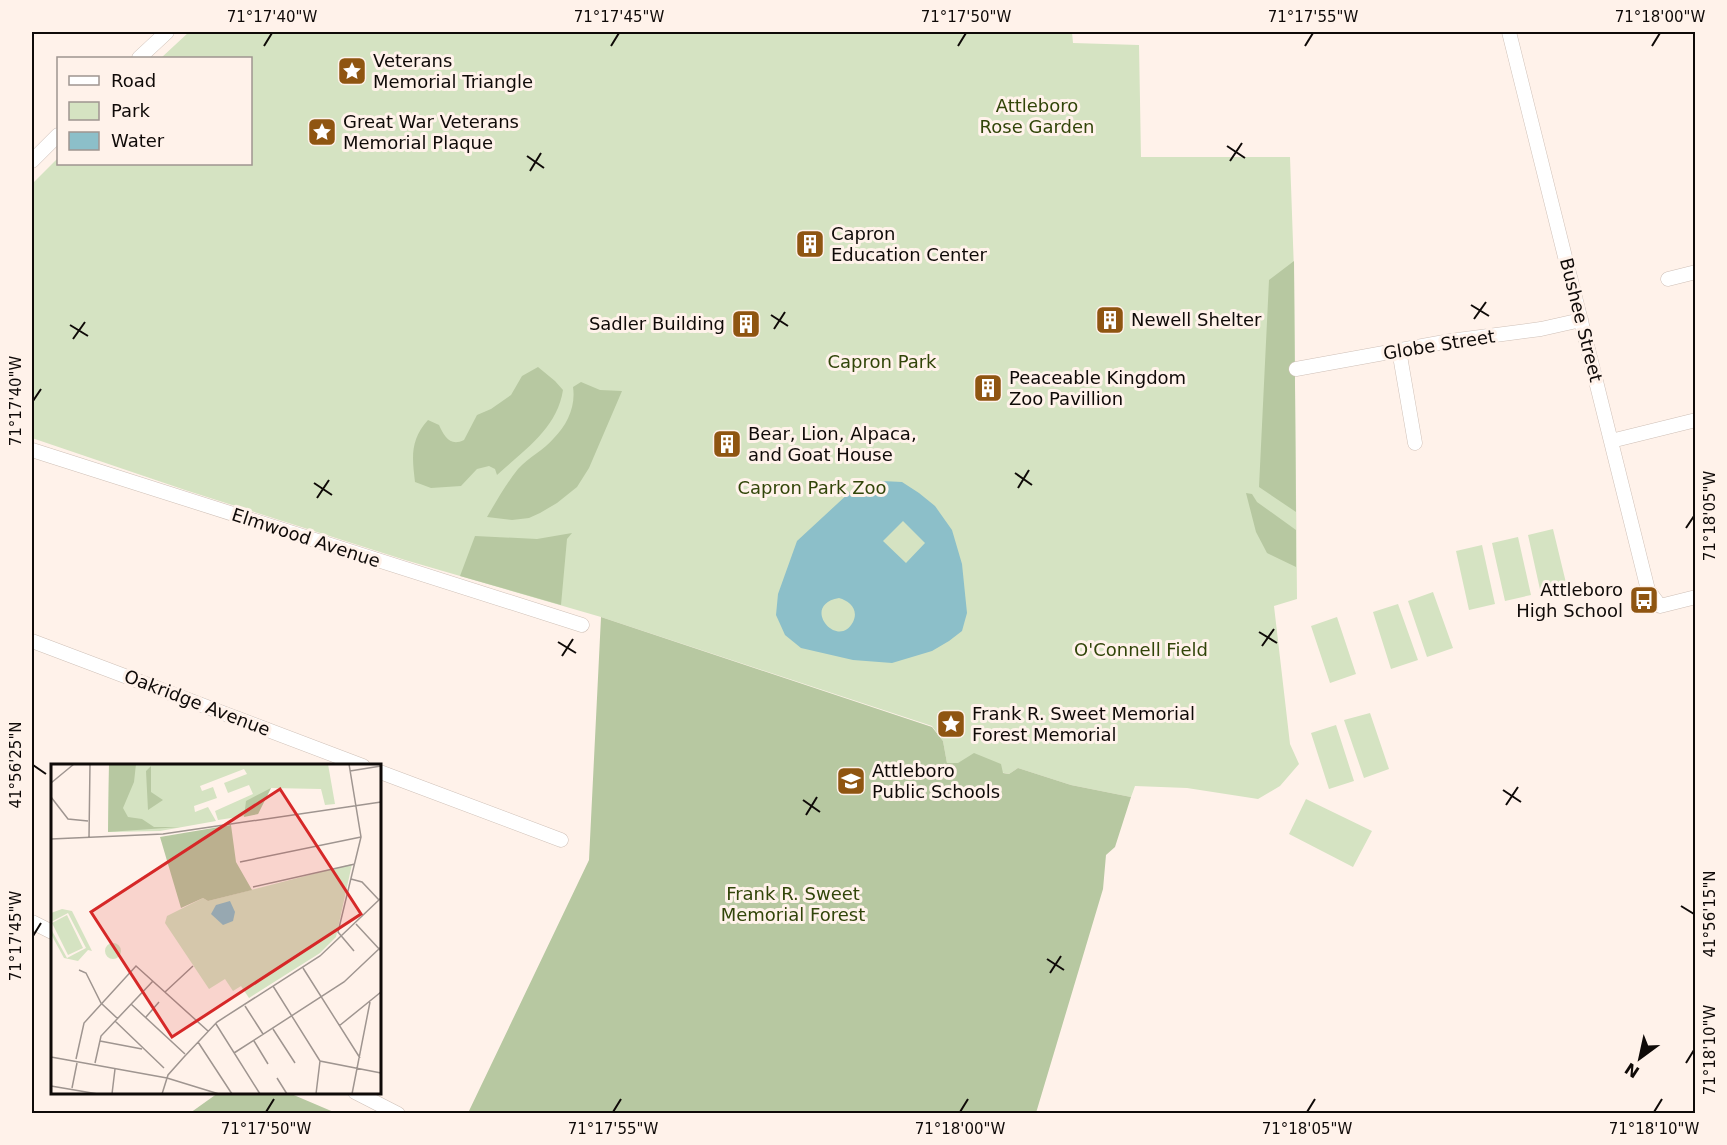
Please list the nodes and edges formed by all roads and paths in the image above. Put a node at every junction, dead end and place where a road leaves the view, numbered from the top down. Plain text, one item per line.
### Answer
1 (167, 32) edge
2 (1509, 32) edge
3 (140, 57) edge
4 (57, 136) edge
5 (32, 161) edge
6 (1695, 272) edge
7 (1668, 279) dead end
8 (1581, 320) junction
9 (1399, 350) junction
10 (1296, 369) dead end
11 (1695, 420) edge
12 (1611, 441) junction
13 (1415, 443) dead end
14 (32, 450) edge
15 (1695, 597) edge
16 (582, 625) dead end
17 (32, 641) edge
18 (360, 764) edge
19 (381, 772) edge
20 (561, 840) dead end
21 (32, 922) edge
22 (51, 932) edge
23 (359, 1094) edge
24 (398, 1113) edge

1 - 3 street
2 - 8 street, Bushee Street
4 - 5 street
6 - 7 street
8 - 9 street, Globe Street
8 - 12 street, Bushee Street
9 - 10 street, Globe Street
9 - 13 street
11 - 12 street
12 - 15 street, Bushee Street
14 - 16 street, Elmwood Avenue
17 - 18 street, Oakridge Avenue
19 - 20 street
21 - 22 street
23 - 24 street

